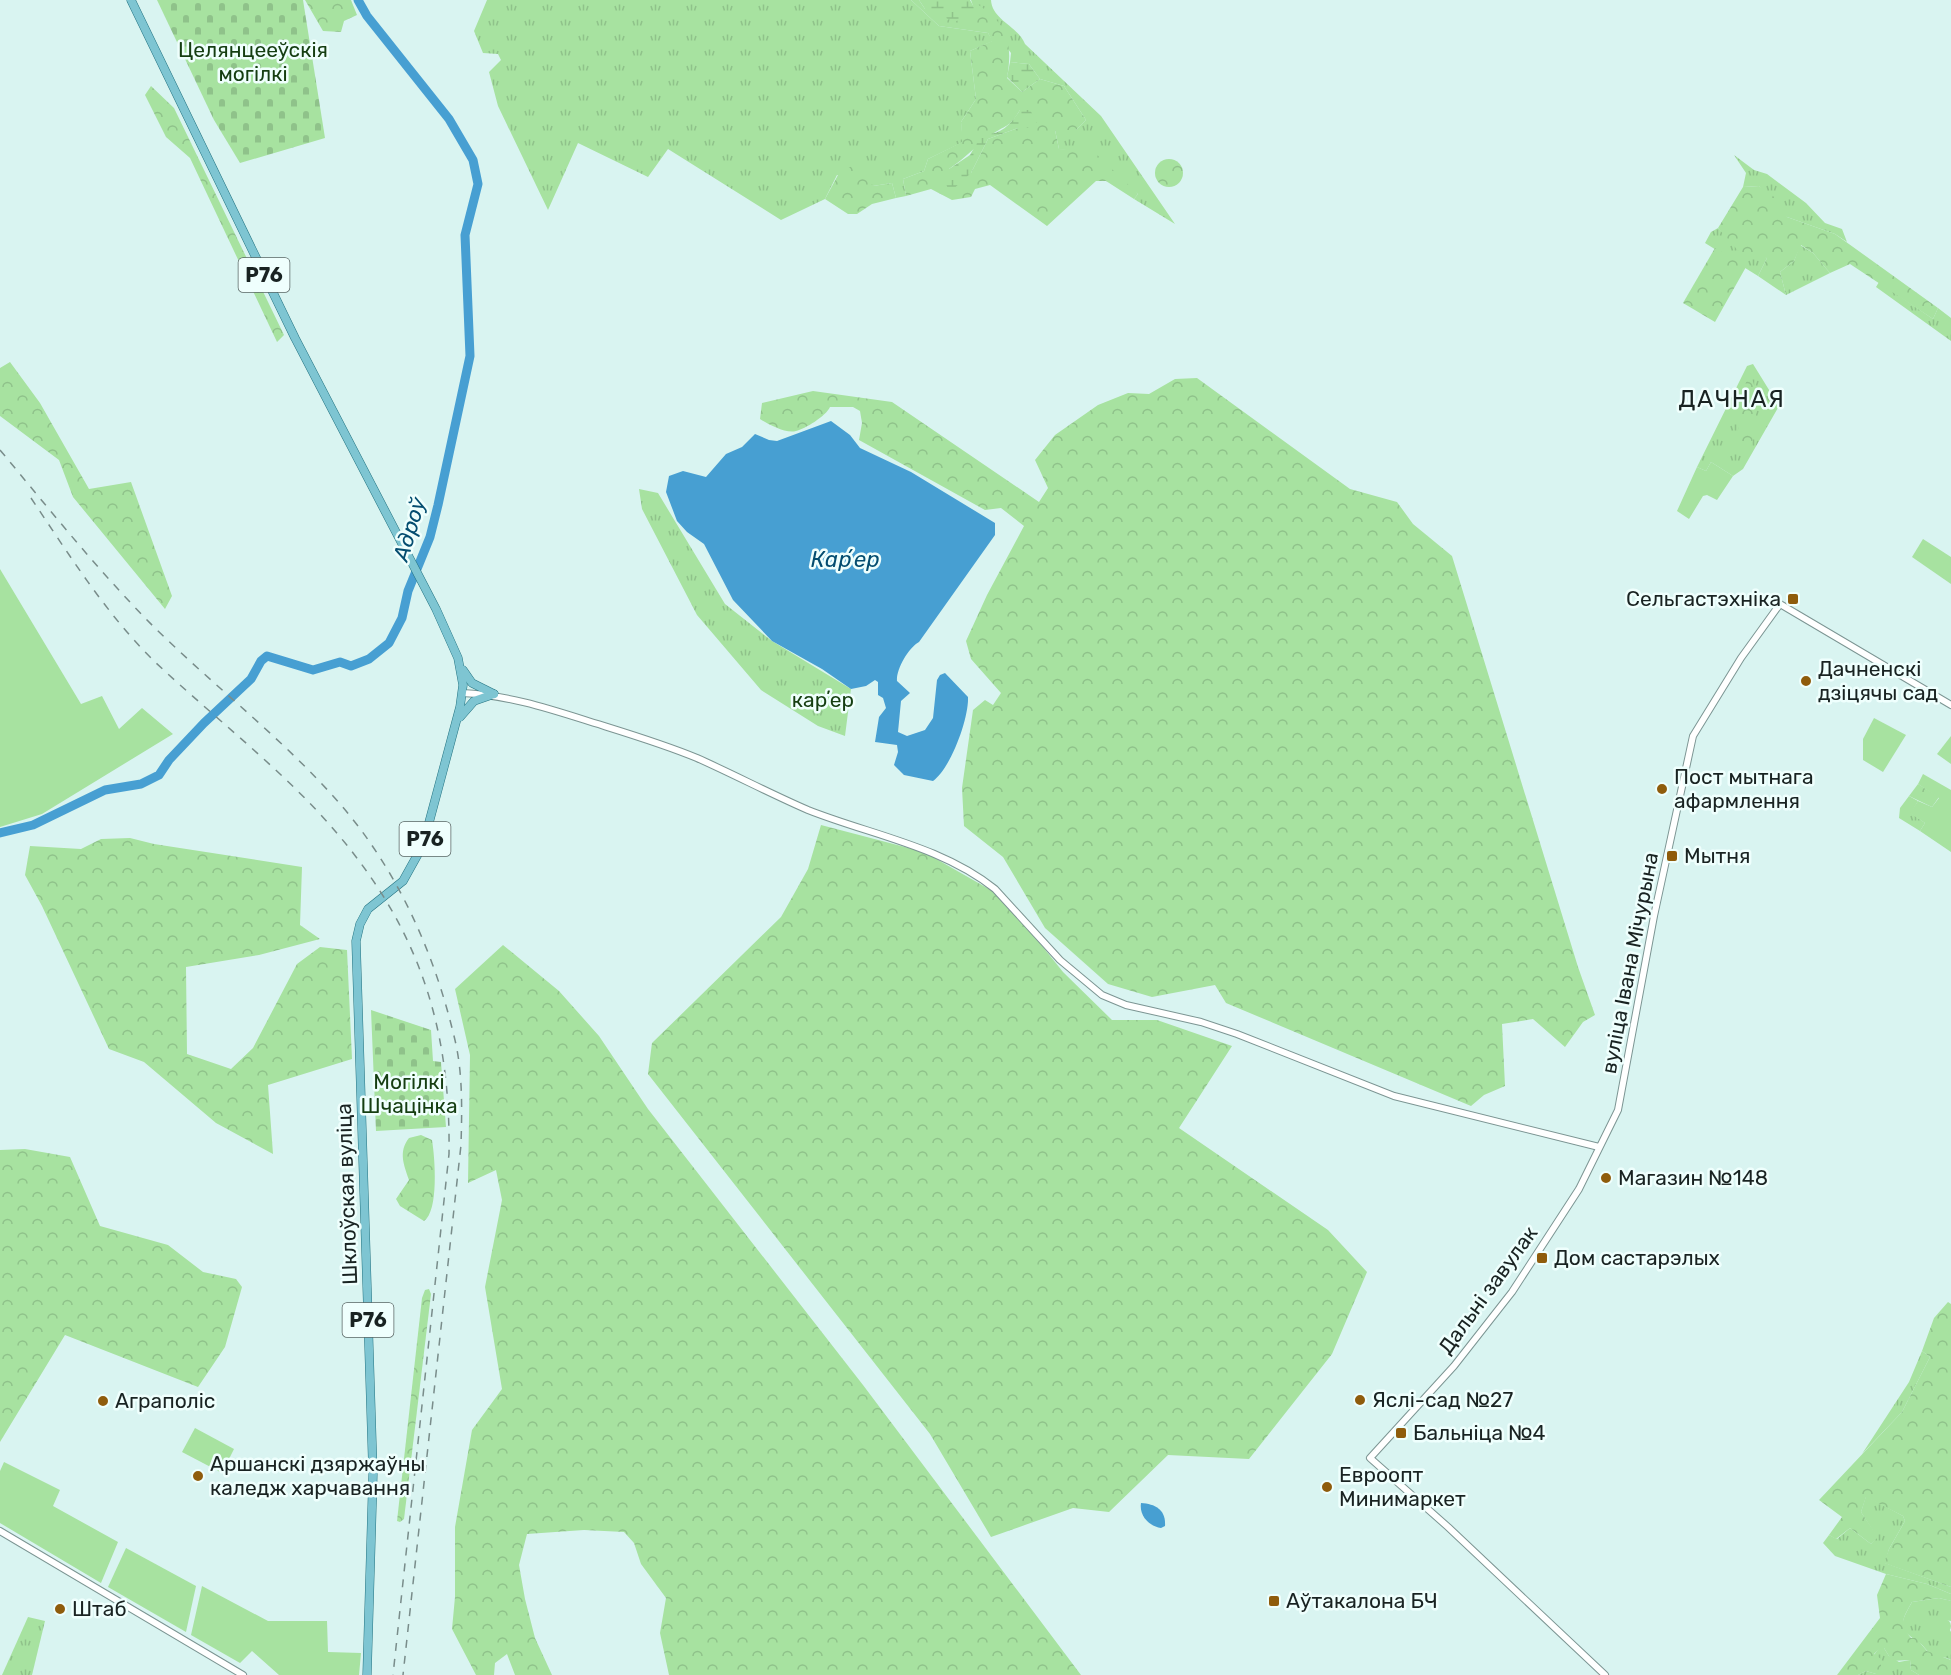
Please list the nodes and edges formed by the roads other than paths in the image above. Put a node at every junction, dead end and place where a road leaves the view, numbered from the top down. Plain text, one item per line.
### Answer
1 (131, 0) edge
2 (458, 658) junction
3 (462, 689) junction
4 (491, 693) junction
5 (1951, 705) edge
6 (456, 723) junction
7 (1599, 1148) junction
8 (1579, 1189) joint
9 (0, 1531) edge
10 (243, 1675) edge
11 (367, 1675) edge
12 (1605, 1675) edge

1 - 2 main road, Р76
2 - 3 main road, Р76
2 - 4 main road
3 - 4 street
3 - 6 main road, Р76
4 - 6 main road
4 - 7 street
5 - 7 street, вуліца Івана Мічурына
6 - 11 main road, Шклоўская вуліца / Р76
7 - 8 street, вуліца Івана Мічурына
8 - 12 street, Дальні завулак
9 - 10 street

